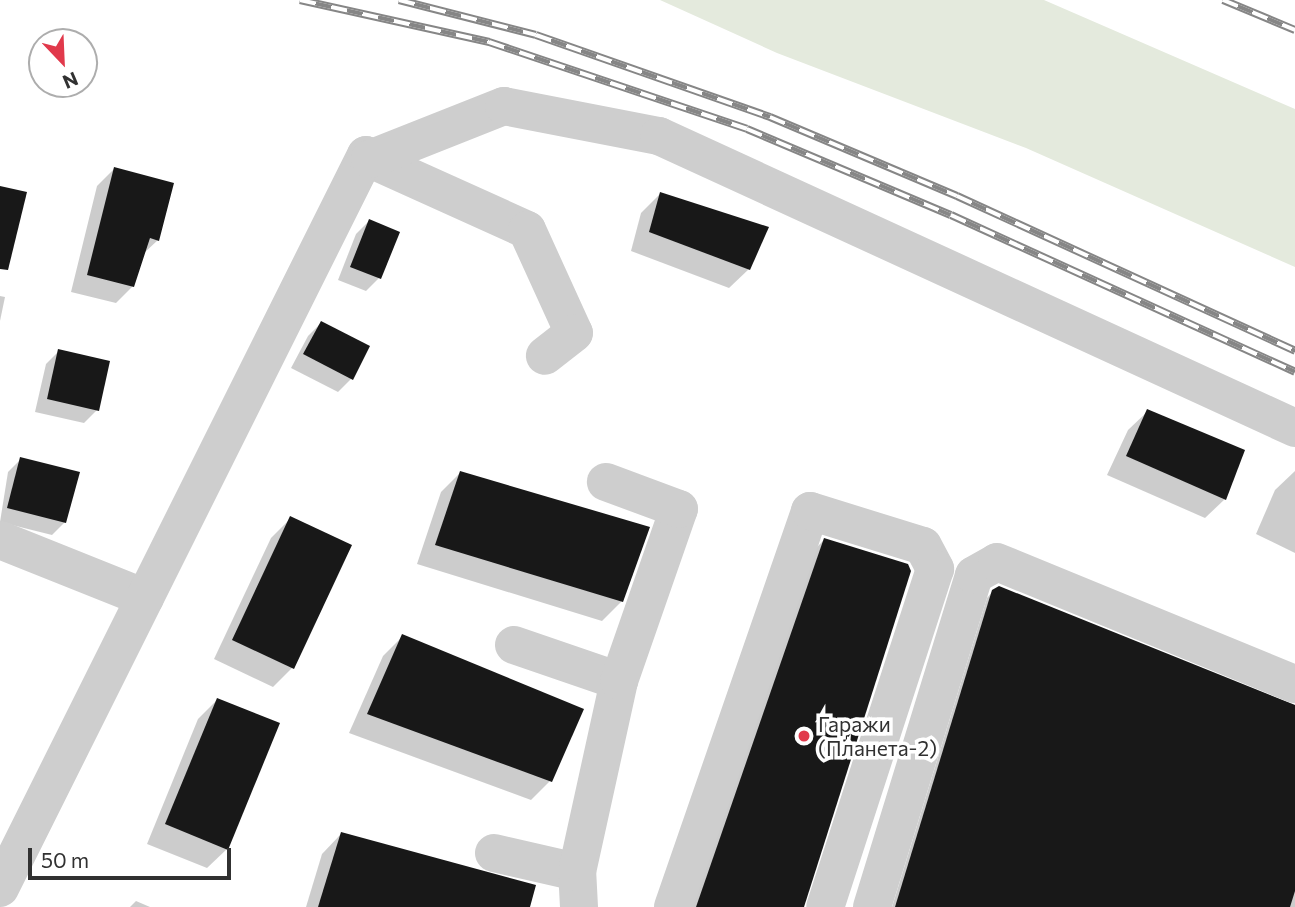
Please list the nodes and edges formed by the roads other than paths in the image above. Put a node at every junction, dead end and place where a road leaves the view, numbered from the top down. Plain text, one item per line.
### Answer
1 (368, 157) junction
2 (545, 356) dead end
3 (1295, 428) edge
4 (606, 482) dead end
5 (0, 540) edge
6 (145, 598) junction
7 (514, 645) dead end
8 (619, 681) junction
9 (1295, 684) edge
10 (494, 853) dead end
11 (0, 888) edge
12 (578, 890) edge
13 (673, 907) edge
14 (825, 907) edge
15 (872, 907) edge

1 - 2 street
1 - 3 street
1 - 6 street
4 - 8 street
5 - 6 street
6 - 11 street
7 - 8 street
8 - 12 street
9 - 15 street
10 - 12 street
13 - 14 street

